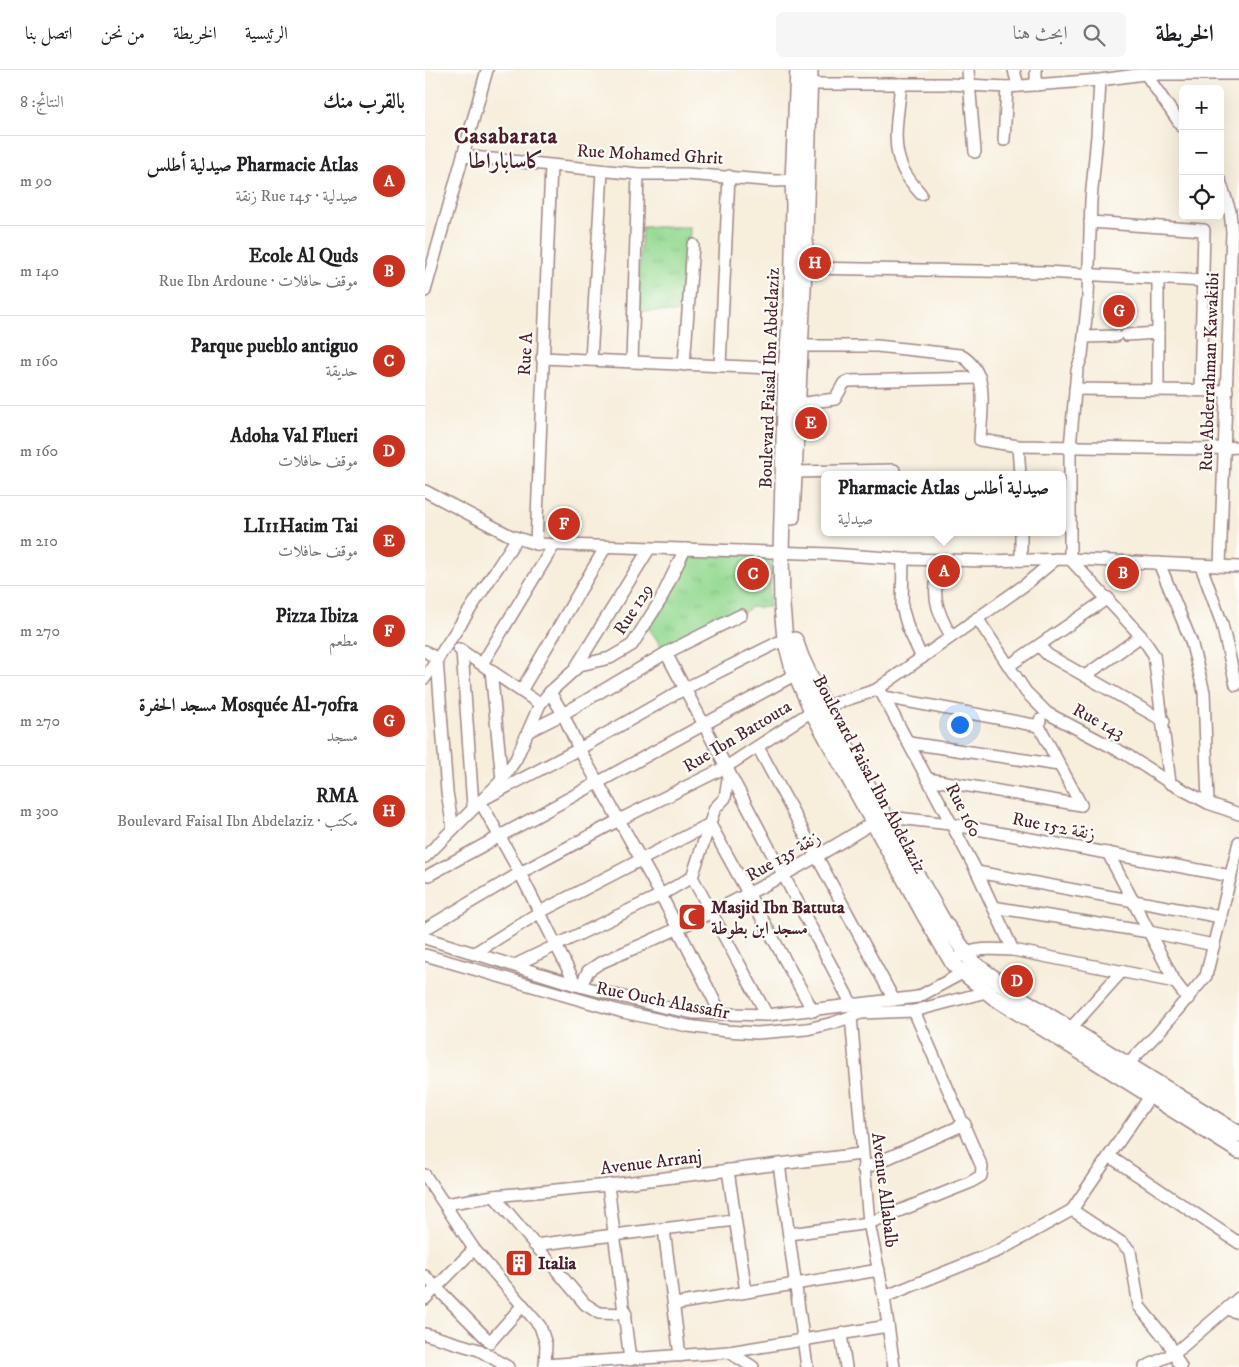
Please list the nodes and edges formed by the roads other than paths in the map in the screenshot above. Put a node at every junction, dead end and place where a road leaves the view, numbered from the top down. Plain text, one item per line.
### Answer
1 (487, 70) edge
2 (797, 70) edge
3 (968, 70) edge
4 (1014, 70) edge
5 (1036, 70) edge
6 (1144, 72) edge
7 (1239, 74) edge
8 (1085, 76) edge
9 (809, 77) edge
10 (1100, 80) junction
11 (901, 84) junction
12 (970, 85) junction
13 (1036, 85) junction
14 (1012, 87) junction
15 (1179, 122) edge
16 (1004, 140) dead end
17 (975, 152) dead end
18 (463, 156) junction
19 (551, 166) junction
20 (603, 170) junction
21 (638, 174) junction
22 (729, 176) junction
23 (799, 180) junction
24 (1224, 191) edge
25 (921, 194) dead end
26 (1090, 222) junction
27 (693, 245) dead end
28 (428, 266) edge
29 (804, 268) junction
30 (1089, 274) junction
31 (1158, 278) junction
32 (1204, 280) junction
33 (425, 291) edge
34 (1234, 294) edge
35 (1234, 331) edge
36 (1158, 333) junction
37 (1085, 337) junction
38 (799, 346) junction
39 (542, 358) junction
40 (591, 360) junction
41 (632, 362) junction
42 (684, 365) junction
43 (720, 366) junction
44 (793, 369) junction
45 (980, 378) junction
46 (1075, 388) junction
47 (1158, 389) junction
48 (1200, 390) junction
49 (1227, 391) junction
50 (798, 404) junction
51 (1018, 446) junction
52 (1224, 446) junction
53 (1070, 447) junction
54 (1239, 447) edge
55 (894, 470) dead end
56 (821, 471) edge
57 (844, 471) edge
58 (1020, 471) edge
59 (794, 472) junction
60 (425, 491) edge
61 (1021, 536) edge
62 (517, 538) junction
63 (536, 544) junction
64 (554, 545) junction
65 (605, 548) junction
66 (649, 549) junction
67 (685, 549) junction
68 (785, 553) junction
69 (903, 559) junction
70 (1056, 559) junction
71 (1071, 559) junction
72 (940, 560) junction
73 (1021, 560) junction
74 (1159, 563) junction
75 (1201, 566) junction
76 (1220, 566) junction
77 (1239, 568) edge
78 (1108, 598) junction
79 (741, 615) dead end
80 (977, 618) junction
81 (951, 636) junction
82 (1141, 636) junction
83 (785, 639) junction
84 (449, 641) junction
85 (1039, 646) junction
86 (425, 651) edge
87 (462, 651) junction
88 (666, 653) junction
89 (922, 658) junction
90 (437, 659) junction
91 (1009, 665) junction
92 (486, 667) junction
93 (574, 670) junction
94 (796, 674) junction
95 (1085, 676) junction
96 (425, 678) edge
97 (1236, 685) dead end
98 (684, 688) junction
99 (521, 691) junction
100 (550, 692) junction
101 (882, 692) junction
102 (540, 704) junction
103 (818, 709) junction
104 (1042, 709) junction
105 (563, 714) junction
106 (1164, 721) junction
107 (703, 723) junction
108 (1039, 726) junction
109 (529, 731) junction
110 (909, 743) junction
111 (758, 747) junction
112 (579, 749) junction
113 (1059, 765) junction
114 (727, 770) junction
115 (928, 779) junction
116 (502, 780) junction
117 (599, 783) junction
118 (1171, 783) junction
119 (1208, 802) junction
120 (477, 803) junction
121 (1239, 814) edge
122 (887, 817) junction
123 (871, 819) junction
124 (619, 820) junction
125 (710, 824) junction
126 (951, 824) junction
127 (453, 829) junction
128 (499, 837) junction
129 (1239, 842) edge
130 (1108, 854) junction
131 (426, 855) edge
132 (818, 857) junction
133 (642, 861) junction
134 (977, 872) junction
135 (520, 873) junction
136 (429, 875) dead end
137 (784, 876) junction
138 (1231, 876) junction
139 (692, 877) junction
140 (661, 895) junction
141 (749, 895) junction
142 (1134, 900) junction
143 (993, 907) junction
144 (540, 912) junction
145 (713, 913) junction
146 (1221, 917) junction
147 (425, 929) edge
148 (679, 929) junction
149 (1149, 932) junction
150 (425, 938) edge
151 (555, 944) junction
152 (1214, 946) junction
153 (1013, 950) junction
154 (966, 953) junction
155 (473, 954) junction
156 (425, 955) edge
157 (515, 966) junction
158 (976, 966) junction
159 (957, 967) junction
160 (1122, 971) junction
161 (1175, 982) junction
162 (579, 985) junction
163 (986, 992) junction
164 (1188, 999) junction
165 (894, 1000) junction
166 (851, 1003) junction
167 (813, 1010) junction
168 (914, 1011) junction
169 (721, 1014) junction
170 (767, 1015) junction
171 (851, 1016) junction
172 (1070, 1029) junction
173 (1127, 1065) junction
174 (1154, 1090) junction
175 (965, 1124) junction
176 (1239, 1134) edge
177 (1239, 1151) edge
178 (861, 1154) junction
179 (1109, 1156) junction
180 (779, 1164) junction
181 (863, 1169) junction
182 (728, 1170) junction
183 (425, 1175) edge
184 (609, 1185) junction
185 (493, 1196) junction
186 (445, 1204) junction
187 (1072, 1210) junction
188 (735, 1220) junction
189 (869, 1223) junction
190 (664, 1229) junction
191 (790, 1234) junction
192 (616, 1235) junction
193 (1239, 1243) edge
194 (534, 1245) junction
195 (474, 1249) junction
196 (879, 1270) junction
197 (425, 1276) edge
198 (797, 1285) junction
199 (436, 1287) junction
200 (746, 1292) junction
201 (883, 1297) junction
202 (1239, 1298) edge
203 (425, 1299) edge
204 (675, 1304) junction
205 (523, 1305) junction
206 (1227, 1309) junction
207 (1239, 1313) edge
208 (626, 1314) junction
209 (888, 1326) junction
210 (425, 1334) edge
211 (841, 1334) junction
212 (803, 1341) junction
213 (729, 1352) junction
214 (1175, 1353) junction
215 (680, 1356) junction
216 (630, 1360) junction
217 (660, 1363) edge
218 (545, 1366) edge
219 (508, 1367) edge
220 (753, 1367) edge
221 (807, 1367) edge
222 (846, 1367) edge
223 (894, 1367) edge
224 (1145, 1367) edge
225 (1181, 1367) edge

1 - 18 street
2 - 23 main road, Boulevard Faisal Ibn Abdelaziz
3 - 12 street
4 - 14 street
5 - 13 street
6 - 7 street
6 - 10 street
6 - 15 street
8 - 10 street
8 - 13 street
9 - 11 street
9 - 23 main road, Boulevard Faisal Ibn Abdelaziz
10 - 26 street
11 - 12 street
11 - 25 street
12 - 14 street
12 - 17 street
13 - 14 street
14 - 16 street
18 - 19 street, Rue Mohamed Ghrit
18 - 28 street
19 - 20 street, Rue Mohamed Ghrit
19 - 39 street, Rue A
20 - 21 street, Rue Mohamed Ghrit
20 - 40 street
21 - 22 street, Rue Mohamed Ghrit
21 - 41 street
22 - 23 street, Rue Mohamed Ghrit
22 - 43 street
23 - 29 main road, Boulevard Faisal Ibn Abdelaziz
23 - 44 main road, Boulevard Faisal Ibn Abdelaziz
24 - 34 street, Rue Abderrahman Kawakibi
26 - 30 street
26 - 32 street
27 - 42 street
28 - 33 street
29 - 30 street
29 - 38 main road, Boulevard Faisal Ibn Abdelaziz
30 - 31 street
30 - 37 street
31 - 32 street
31 - 36 street
32 - 48 street
34 - 35 street, Rue Abderrahman Kawakibi
35 - 49 street, Rue Abderrahman Kawakibi
36 - 37 street
36 - 47 street
37 - 46 street
38 - 44 main road, Boulevard Faisal Ibn Abdelaziz
38 - 45 street
39 - 40 street
39 - 63 street, Rue A
40 - 41 street
41 - 42 street
42 - 43 street
43 - 44 street
44 - 50 main road, Boulevard Faisal Ibn Abdelaziz
44 - 68 main road, Boulevard Faisal Ibn Abdelaziz
45 - 50 street
45 - 51 street
46 - 47 street
46 - 53 street
47 - 48 street
48 - 49 street
49 - 52 street, Rue Abderrahman Kawakibi
50 - 59 main road, Boulevard Faisal Ibn Abdelaziz
51 - 53 street
51 - 58 street
52 - 53 street
52 - 54 street
52 - 76 street, Rue Abderrahman Kawakibi
53 - 71 street
55 - 57 street
56 - 59 street
59 - 68 main road, Boulevard Faisal Ibn Abdelaziz
60 - 62 street
61 - 73 street
62 - 63 street
62 - 84 street
63 - 64 street
64 - 65 street
64 - 92 street
65 - 66 street
65 - 99 street
66 - 67 street
66 - 93 street
67 - 68 street
67 - 93 street, Rue 129
68 - 69 street
68 - 83 main road, Boulevard Faisal Ibn Abdelaziz
68 - 103 main road, Boulevard Faisal Ibn Abdelaziz
69 - 72 street
69 - 89 street
70 - 71 street
70 - 73 street
70 - 80 street, Rue Ibn Battouta
71 - 74 street
71 - 78 street
72 - 73 street
72 - 81 street
74 - 75 street
74 - 119 street
75 - 76 street
75 - 97 street
76 - 77 street
78 - 82 street
78 - 85 street
79 - 88 street
80 - 81 street, Rue Ibn Battouta
80 - 91 street, Rue 143
81 - 89 street, Rue Ibn Battouta
82 - 95 street
82 - 106 street
83 - 94 main road, Boulevard Faisal Ibn Abdelaziz
83 - 98 street
84 - 87 street
84 - 90 street
85 - 91 street
85 - 95 street
86 - 90 street
87 - 92 street
87 - 120 street
88 - 98 street
88 - 105 street
89 - 101 street, Rue Ibn Battouta
90 - 96 street
90 - 127 street
91 - 104 street, Rue 143
92 - 99 street
92 - 116 street
93 - 100 street, Rue 129
94 - 103 main road, Boulevard Faisal Ibn Abdelaziz
94 - 107 street
95 - 106 street
98 - 107 street
98 - 112 street
99 - 102 street
100 - 102 street, Rue 129
100 - 105 street
101 - 103 street, Rue Ibn Battouta
101 - 108 street
101 - 110 street, Rue 160
102 - 109 street, Rue 129
103 - 111 street, Rue Ibn Battouta
103 - 122 main road, Boulevard Faisal Ibn Abdelaziz
103 - 123 main road, Boulevard Faisal Ibn Abdelaziz
104 - 108 street
104 - 118 street, Rue 143
105 - 109 street
105 - 112 street
106 - 118 street
107 - 114 street
107 - 117 street
108 - 113 street
109 - 116 street, Rue 129
110 - 113 street
110 - 115 street, Rue 160
111 - 114 street, Rue Ibn Battouta
111 - 132 street
112 - 117 street
112 - 120 street
113 - 115 street
114 - 124 street, Rue Ibn Battouta
114 - 125 street
114 - 137 street
115 - 126 street, Rue 160
116 - 120 street, Rue 129
117 - 124 street
117 - 128 street
118 - 119 street, Rue 143
119 - 121 street, Rue 143
120 - 127 street, Rue 129
120 - 128 street
122 - 123 street, Rue 152 زنقة
122 - 126 street, Rue 152 زنقة
122 - 154 main road, Boulevard Faisal Ibn Abdelaziz
123 - 132 street, Rue 135 زنقة
123 - 159 main road, Boulevard Faisal Ibn Abdelaziz
124 - 133 street
124 - 135 street, Rue Ibn Battouta
125 - 133 street
125 - 139 street
125 - 141 street
126 - 130 street, Rue 152 زنقة
126 - 134 street, Rue 160
127 - 131 street, Rue 129
128 - 135 street
128 - 136 street
129 - 138 street
130 - 138 street, Rue 152 زنقة
130 - 142 street
132 - 137 street, Rue 135 زنقة
132 - 165 street
133 - 140 street
133 - 144 street
134 - 142 street
134 - 143 street, Rue 160
135 - 144 street
135 - 147 street, Rue Ibn Battouta
137 - 141 street, Rue 135 زنقة
137 - 166 street
138 - 146 street
139 - 140 street
139 - 145 street
140 - 148 street
140 - 151 street
141 - 145 street, Rue 135 زنقة
141 - 167 street
142 - 146 street
142 - 149 street
143 - 149 street
143 - 153 street, Rue 160
144 - 151 street
144 - 155 street
145 - 148 street, Rue 135 زنقة
145 - 170 street
146 - 152 street
148 - 162 street, Rue 135 زنقة
148 - 169 street
149 - 152 street
149 - 161 street
150 - 155 street, Rue Ouch Alassafir
151 - 157 street
151 - 162 street
152 - 164 street
153 - 154 street
153 - 160 street
154 - 158 main road, Boulevard Faisal Ibn Abdelaziz
154 - 159 street
155 - 157 street, Rue Ouch Alassafir
156 - 171 street, Rue Ouch Alassafir
157 - 162 street, Rue Ouch Alassafir
158 - 159 street, Rue Ouch Alassafir
158 - 172 main road, Boulevard Faisal Ibn Abdelaziz
159 - 163 main road, Boulevard Faisal Ibn Abdelaziz
159 - 165 street, Rue Ouch Alassafir
160 - 161 street
160 - 172 street
161 - 164 street
162 - 169 street, Rue Ouch Alassafir
163 - 168 street, Rue Ouch Alassafir
163 - 174 main road, Boulevard Faisal Ibn Abdelaziz
164 - 173 street
165 - 166 street, Rue Ouch Alassafir
166 - 167 street, Rue Ouch Alassafir
167 - 170 street, Rue Ouch Alassafir
168 - 171 street, Rue Ouch Alassafir
168 - 175 street
169 - 170 street, Rue Ouch Alassafir
171 - 178 street, Avenue Allabalb
172 - 173 main road, Boulevard Faisal Ibn Abdelaziz
173 - 174 main road, Boulevard Faisal Ibn Abdelaziz
174 - 176 main road, Boulevard Faisal Ibn Abdelaziz
174 - 177 main road, Boulevard Faisal Ibn Abdelaziz
174 - 179 street
175 - 181 street
175 - 189 street
178 - 180 street, Avenue Arranj
178 - 181 street, Avenue Allabalb
179 - 187 street
179 - 193 street
180 - 182 street, Avenue Arranj
180 - 191 street
181 - 189 street, Avenue Allabalb
182 - 184 street, Avenue Arranj
182 - 188 street
183 - 186 street
184 - 185 street, Avenue Arranj
184 - 192 street
185 - 186 street, Avenue Arranj
185 - 194 street
186 - 195 street
187 - 201 street
187 - 214 street
188 - 190 street
188 - 200 street
189 - 191 street
189 - 196 street, Avenue Allabalb
190 - 192 street
190 - 204 street
191 - 198 street
192 - 194 street
192 - 208 street
194 - 208 street
195 - 199 street
195 - 205 street
196 - 198 street
196 - 201 street, Avenue Allabalb
197 - 199 street
198 - 200 street
198 - 212 street
199 - 203 street
199 - 205 street
200 - 204 street
201 - 209 street, Avenue Allabalb
202 - 206 street
204 - 215 street
205 - 218 street
206 - 207 street
206 - 214 street
208 - 216 street
209 - 211 street
209 - 223 street, Avenue Allabalb
210 - 219 street
211 - 212 street
211 - 222 street
212 - 213 street
212 - 221 street
213 - 215 street
213 - 220 street
214 - 224 street
214 - 225 street
215 - 217 street
216 - 217 street
216 - 218 street

